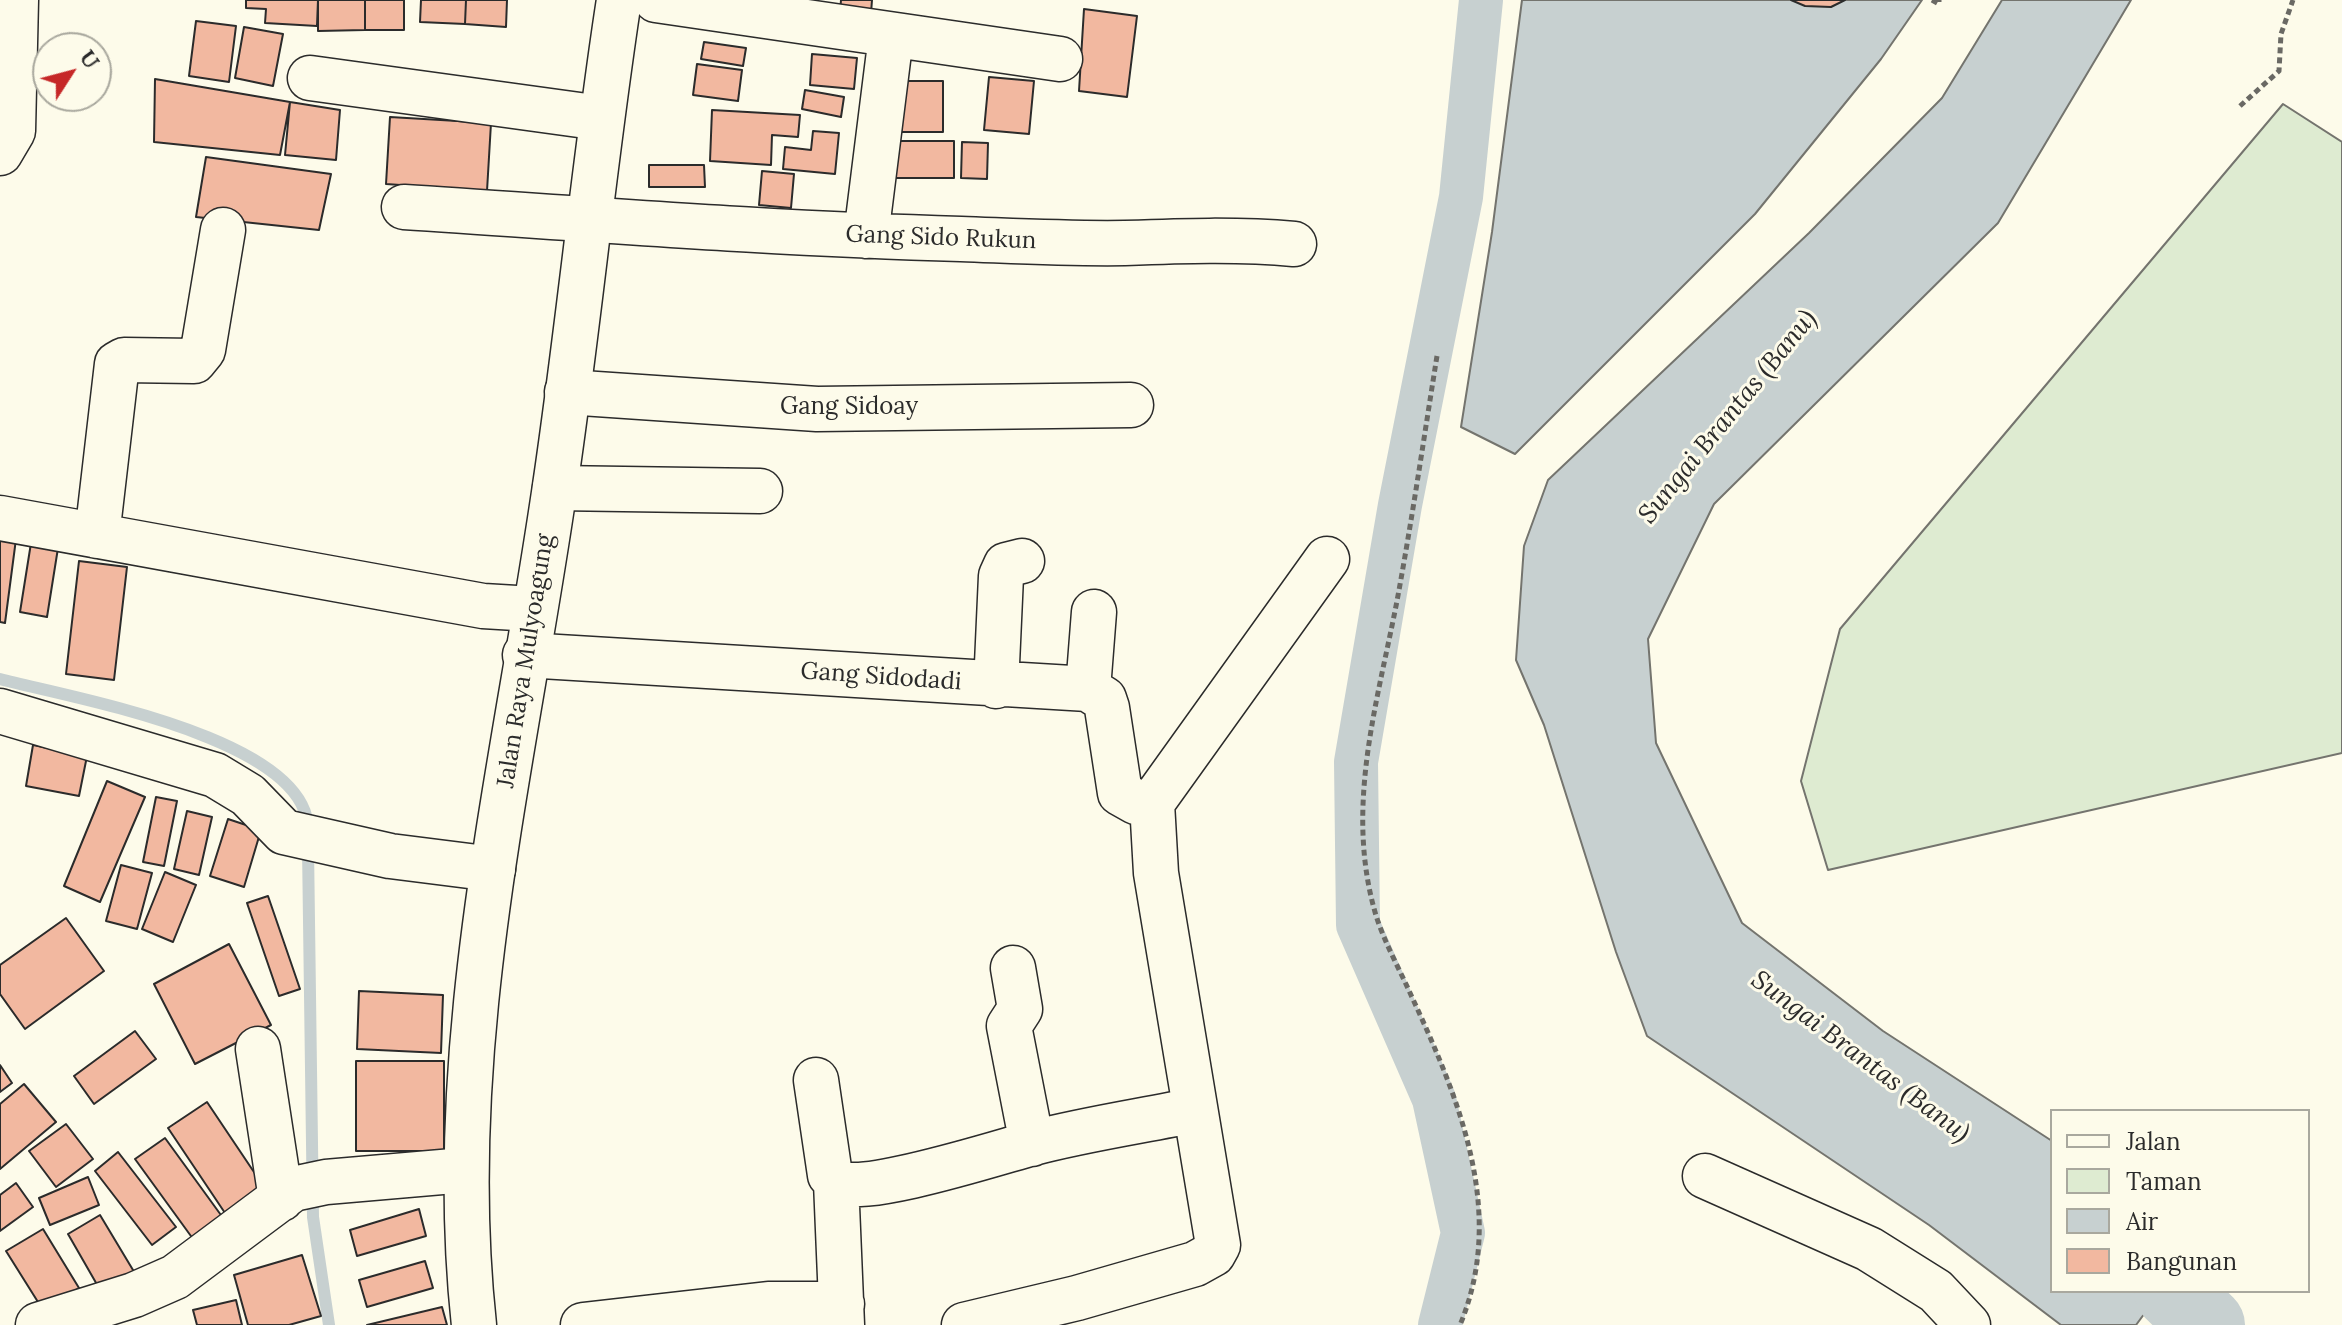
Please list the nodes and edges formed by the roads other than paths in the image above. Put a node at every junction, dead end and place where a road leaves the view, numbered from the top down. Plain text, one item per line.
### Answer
1 (16, 0) edge
2 (619, 0) edge
3 (656, 0) edge
4 (891, 36) junction
5 (1060, 59) dead end
6 (310, 78) dead end
7 (601, 118) junction
8 (0, 153) edge
9 (404, 207) dead end
10 (588, 218) junction
11 (223, 230) dead end
12 (866, 236) junction
13 (1294, 244) dead end
14 (567, 392) junction
15 (1131, 405) dead end
16 (555, 488) junction
17 (760, 491) dead end
18 (0, 518) edge
19 (97, 536) junction
20 (1327, 559) dead end
21 (1022, 561) dead end
22 (533, 609) junction
23 (1094, 612) dead end
24 (525, 655) junction
25 (996, 686) junction
26 (1088, 689) junction
27 (0, 711) edge
28 (1152, 803) junction
29 (493, 869) junction
30 (1013, 968) dead end
31 (258, 1049) dead end
32 (816, 1080) dead end
33 (1195, 1110) junction
34 (1032, 1144) junction
35 (465, 1170) junction
36 (1705, 1176) dead end
37 (836, 1182) junction
38 (300, 1190) junction
39 (842, 1314) edge
40 (38, 1325) edge
41 (474, 1325) edge
42 (583, 1325) edge
43 (964, 1325) edge
44 (1968, 1325) edge

1 - 8 street
2 - 7 street, Jalan Raya Mulyoagung
3 - 4 street
4 - 5 street
4 - 12 street
6 - 7 street
7 - 10 street, Jalan Raya Mulyoagung
9 - 10 street, Gang Sido Rukun
10 - 12 street, Gang Sido Rukun
10 - 14 street, Jalan Raya Mulyoagung
11 - 19 street
12 - 13 street, Gang Sido Rukun
14 - 15 street, Gang Sidoay
14 - 16 street, Jalan Raya Mulyoagung
16 - 17 street
16 - 22 street, Jalan Raya Mulyoagung
18 - 19 street
19 - 22 street
20 - 28 street
21 - 25 street
22 - 24 street, Jalan Raya Mulyoagung
23 - 26 street
24 - 25 street, Gang Sidodadi
24 - 29 street, Jalan Raya Mulyoagung
25 - 26 street, Gang Sidodadi
26 - 28 street
27 - 29 street
28 - 33 street
29 - 35 street, Jalan Raya Mulyoagung
30 - 34 street
31 - 38 street
32 - 37 street
33 - 34 street
33 - 43 street
34 - 37 street
35 - 38 street
35 - 41 street, Jalan Raya Mulyoagung
36 - 44 street
37 - 39 street
38 - 40 street
39 - 42 street

